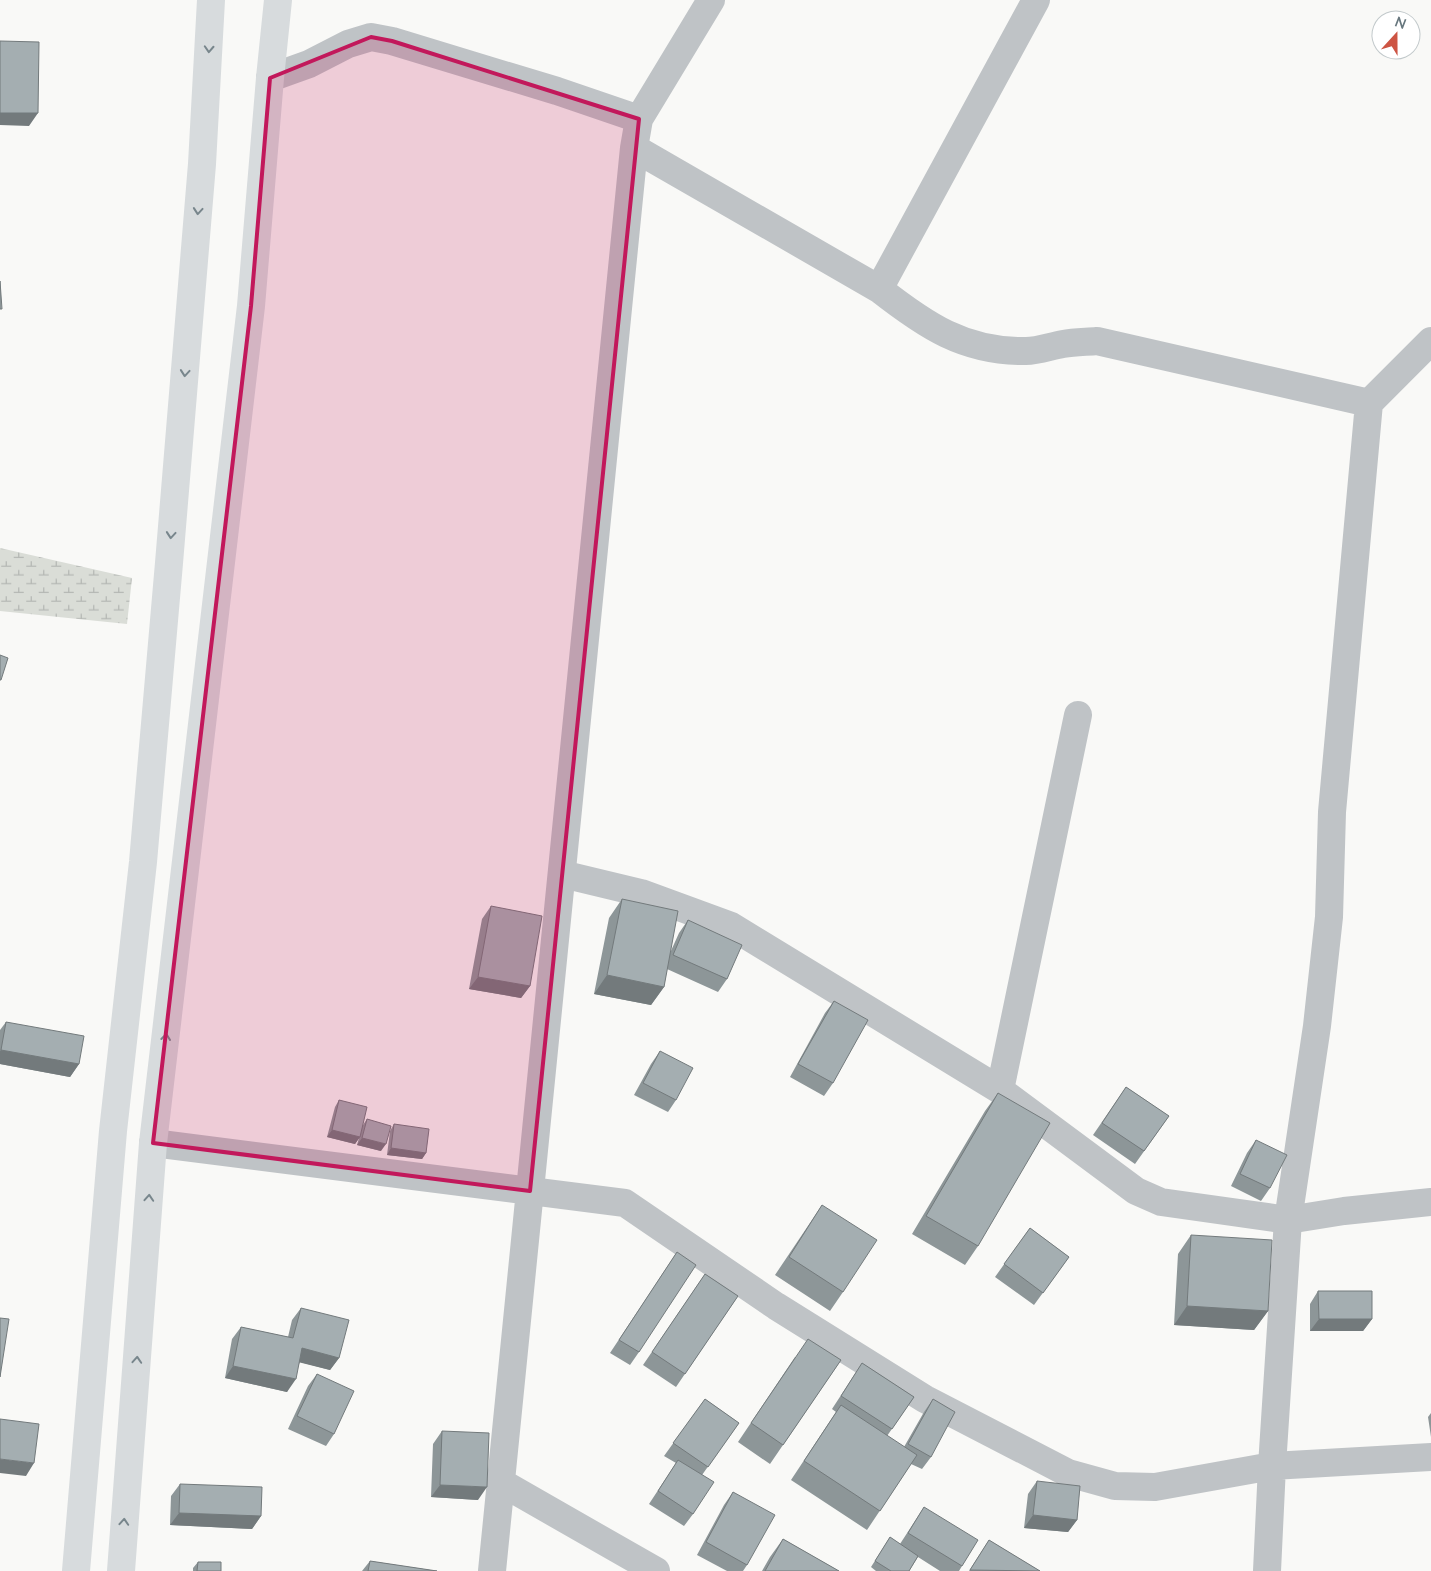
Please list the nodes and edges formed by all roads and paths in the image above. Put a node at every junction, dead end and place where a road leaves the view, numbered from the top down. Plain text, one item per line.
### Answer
1 (211, 0) edge
2 (278, 0) edge
3 (711, 0) edge
4 (1036, 0) edge
5 (270, 78) junction
6 (639, 119) junction
7 (634, 148) junction
8 (879, 288) junction
9 (1431, 342) edge
10 (1369, 403) junction
11 (1078, 715) dead end
12 (562, 874) junction
13 (1000, 1090) junction
14 (153, 1143) junction
15 (530, 1191) junction
16 (1431, 1202) edge
17 (1288, 1220) junction
18 (1431, 1457) edge
19 (1272, 1466) junction
20 (502, 1483) junction
21 (76, 1571) edge
22 (121, 1571) edge
23 (492, 1571) edge
24 (656, 1571) edge
25 (1267, 1571) edge

1 -> 21 highway
2 - 5 highway
3 - 6 street
4 - 8 street
5 - 6 street
14 -> 5 highway
6 - 7 street
7 - 8 street
7 - 12 street
8 - 10 street
9 - 10 street
10 - 17 street
11 - 13 street
12 - 13 street
12 - 15 street
13 - 17 street
14 - 15 street
22 -> 14 highway
15 - 19 street
15 - 20 street
16 - 17 street
17 - 19 street
18 - 19 street
19 - 25 street
20 - 23 street
20 - 24 street

